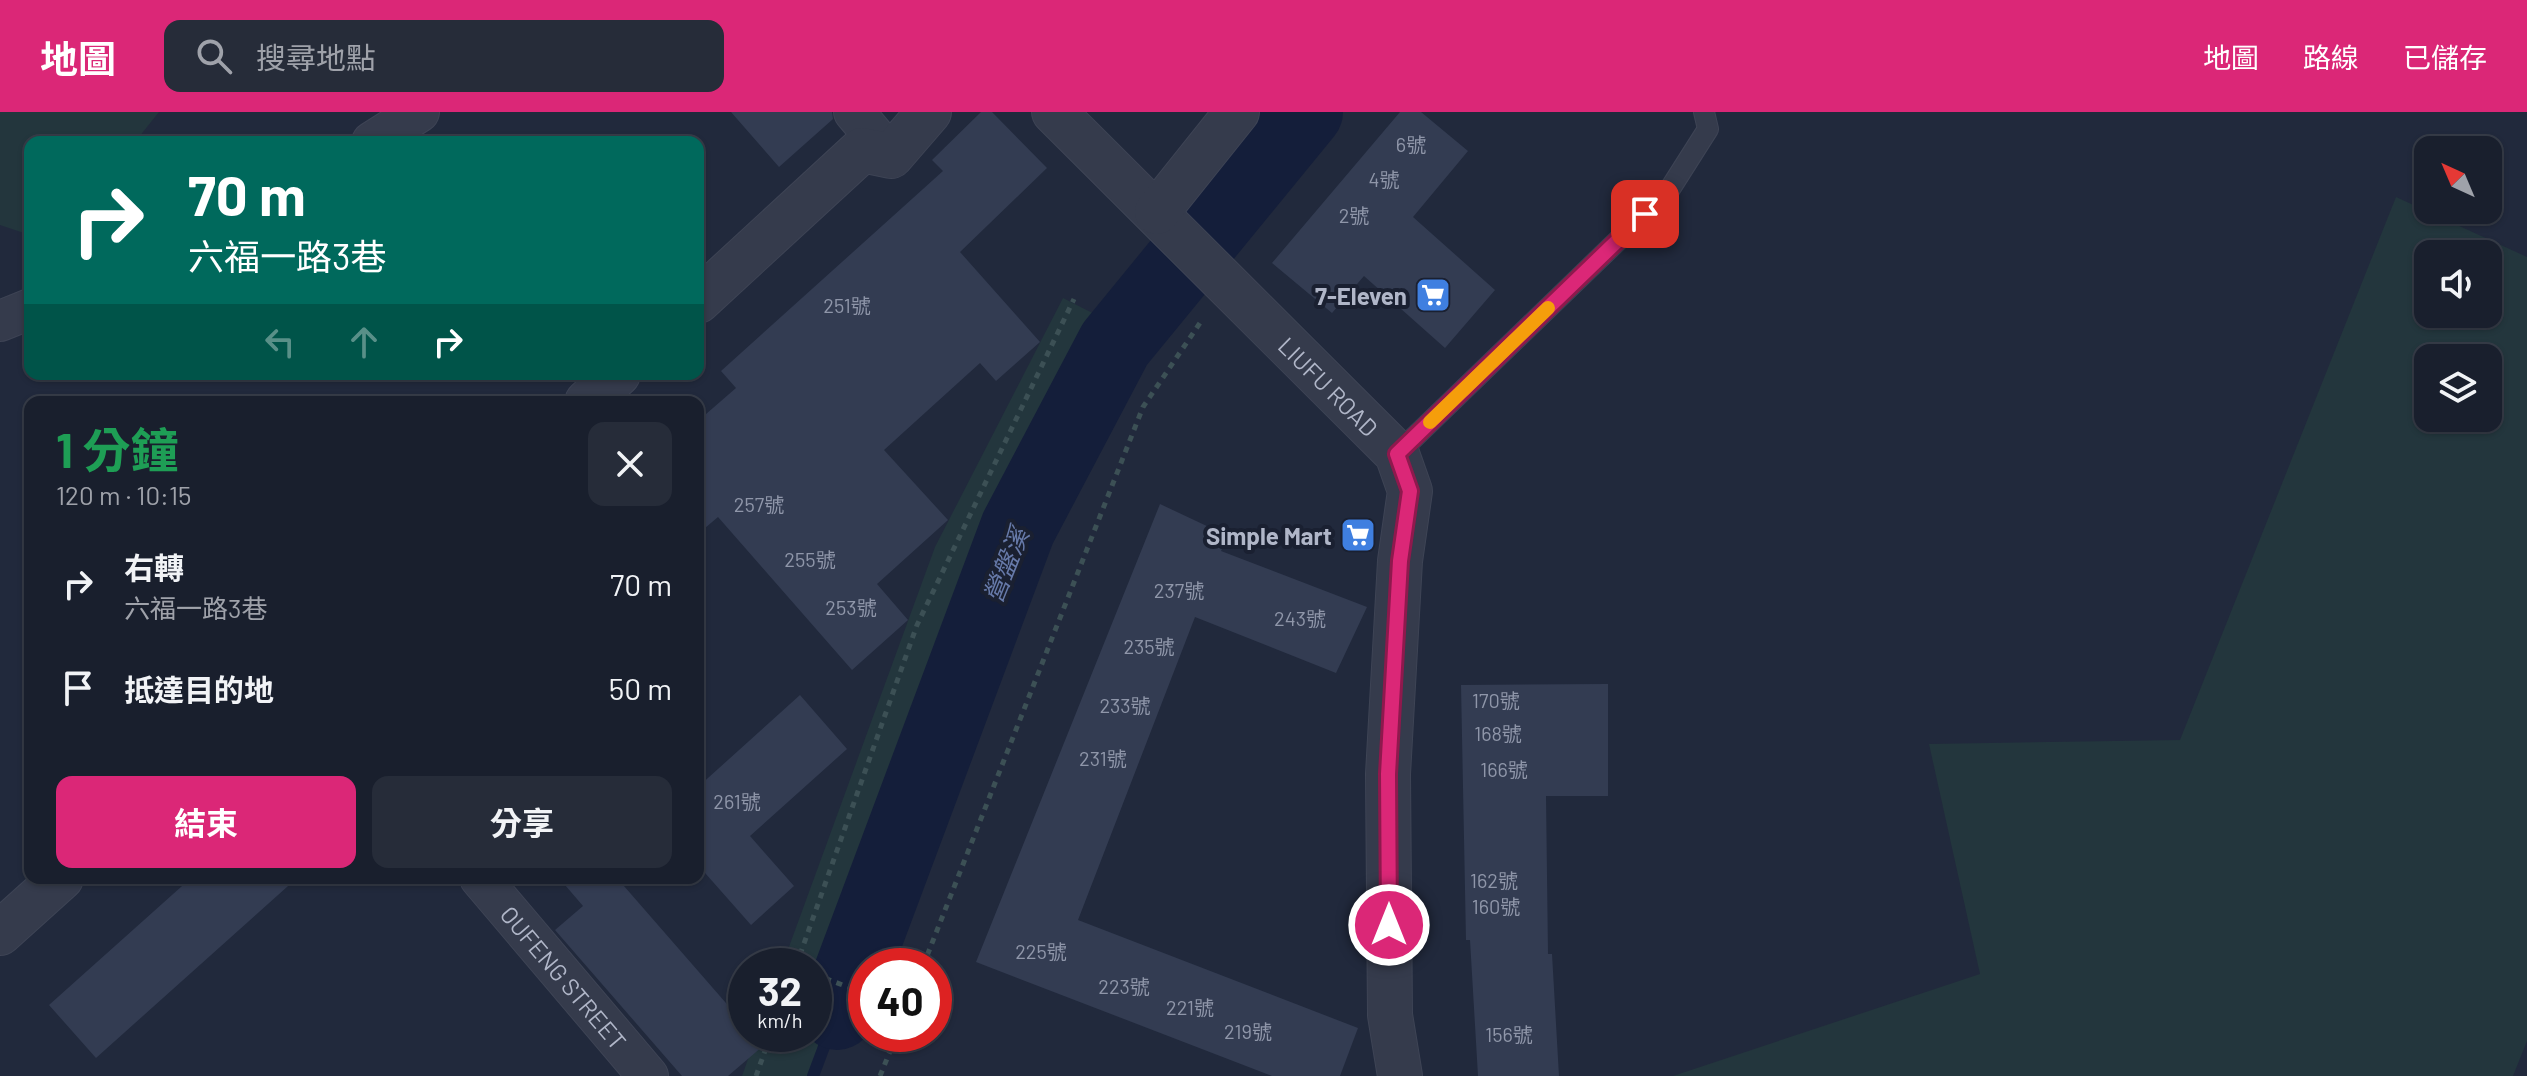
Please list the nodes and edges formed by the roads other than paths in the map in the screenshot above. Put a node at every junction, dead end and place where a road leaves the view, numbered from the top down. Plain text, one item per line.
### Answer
1 (419, 112) edge
2 (854, 112) edge
3 (929, 112) edge
4 (1054, 112) edge
5 (1237, 112) edge
6 (1704, 112) edge
7 (381, 136) edge
8 (891, 156) junction
9 (1158, 214) junction
10 (704, 295) edge
11 (24, 311) edge
12 (0, 321) edge
13 (611, 380) edge
14 (594, 396) edge
15 (1397, 454) junction
16 (54, 884) edge
17 (485, 884) edge
18 (0, 933) edge
19 (648, 1076) edge
20 (1400, 1076) edge

1 - 7 street
2 - 8 street
3 - 8 street
4 - 9 street
5 - 9 street
6 - 15 lane
8 - 10 street
9 - 15 street, LIUFU ROAD
11 - 12 street
13 - 14 street
15 - 20 street, LIUFU ROAD
16 - 18 street
17 - 19 street, OUFENG STREET

